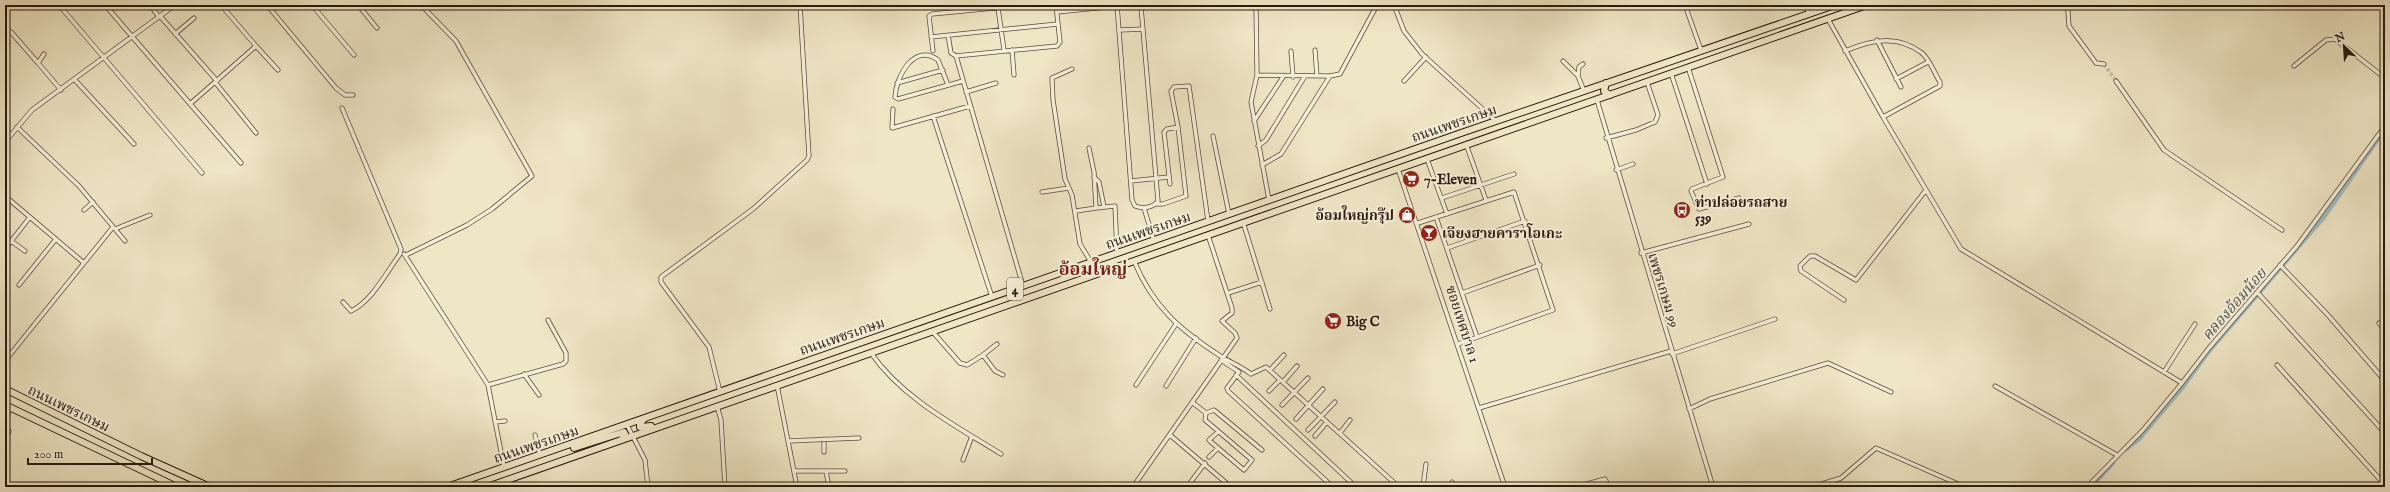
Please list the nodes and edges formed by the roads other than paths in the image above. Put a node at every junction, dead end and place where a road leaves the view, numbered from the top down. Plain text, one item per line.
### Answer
1 (59, 5) edge
2 (105, 5) edge
3 (150, 5) edge
4 (175, 5) edge
5 (221, 5) edge
6 (268, 5) edge
7 (312, 5) edge
8 (358, 5) edge
9 (421, 5) edge
10 (800, 5) edge
11 (1026, 5) edge
12 (1056, 5) edge
13 (1256, 5) edge
14 (1377, 5) edge
15 (1394, 5) edge
16 (1685, 5) edge
17 (1806, 5) edge
18 (1834, 5) edge
19 (1867, 5) edge
20 (2065, 5) edge
21 (1117, 6) edge
22 (1141, 7) dead end
23 (998, 8) junction
24 (1056, 12) junction
25 (1809, 14) junction
26 (160, 17) junction
27 (194, 18) dead end
28 (1828, 19) junction
29 (1058, 24) junction
30 (377, 28) dead end
31 (1143, 29) junction
32 (1001, 30) junction
33 (1120, 30) junction
34 (5, 31) edge
35 (175, 34) junction
36 (948, 35) junction
37 (132, 37) junction
38 (931, 37) junction
39 (1877, 40) junction
40 (256, 46) junction
41 (1004, 50) junction
42 (1012, 50) junction
43 (1315, 50) dead end
44 (1700, 50) junction
45 (933, 51) dead end
46 (1291, 51) dead end
47 (1846, 51) junction
48 (44, 54) dead end
49 (354, 55) dead end
50 (956, 56) junction
51 (1426, 57) junction
52 (103, 58) junction
53 (1563, 61) dead end
54 (1928, 62) junction
55 (38, 63) junction
56 (1584, 64) dead end
57 (2104, 64) tunnel mouth
58 (2294, 66) dead end
59 (1688, 67) junction
60 (278, 70) dead end
61 (943, 70) junction
62 (1072, 70) dead end
63 (1671, 73) junction
64 (1014, 75) dead end
65 (1257, 76) junction
66 (1293, 76) junction
67 (1305, 76) junction
68 (1317, 76) junction
69 (1330, 76) junction
70 (1578, 76) junction
71 (1283, 77) junction
72 (1896, 78) junction
73 (2385, 78) edge
74 (75, 80) junction
75 (216, 81) junction
76 (963, 81) junction
77 (1404, 81) dead end
78 (2116, 81) tunnel mouth
79 (1647, 82) junction
80 (897, 83) junction
81 (996, 83) dead end
82 (1606, 83) junction
83 (948, 85) junction
84 (1597, 86) junction
85 (1901, 87) dead end
86 (61, 90) junction
87 (1584, 90) junction
88 (966, 92) junction
89 (1610, 94) junction
90 (353, 95) dead end
91 (1596, 100) junction
92 (190, 104) junction
93 (970, 106) junction
94 (342, 108) dead end
95 (893, 108) dead end
96 (933, 116) junction
97 (1883, 117) junction
98 (1254, 121) junction
99 (1496, 121) junction
100 (2385, 126) edge
101 (17, 127) junction
102 (1178, 127) junction
103 (5, 133) edge
104 (256, 134) dead end
105 (1213, 136) dead end
106 (9, 137) junction
107 (1606, 138) junction
108 (5, 142) edge
109 (134, 144) dead end
110 (1466, 144) junction
111 (1258, 146) junction
112 (1089, 148) dead end
113 (1426, 158) junction
114 (241, 163) dead end
115 (1633, 164) dead end
116 (1262, 165) junction
117 (1398, 168) junction
118 (1616, 170) junction
119 (202, 173) dead end
120 (1514, 174) dead end
121 (1169, 177) junction
122 (1094, 178) junction
123 (1155, 179) junction
124 (1132, 181) junction
125 (1170, 184) dead end
126 (1706, 184) junction
127 (1481, 185) junction
128 (1069, 188) junction
129 (1926, 190) junction
130 (1042, 192) dead end
131 (5, 197) edge
132 (1442, 198) junction
133 (1739, 198) dead end
134 (1269, 200) junction
135 (1486, 200) junction
136 (93, 202) junction
137 (1156, 204) junction
138 (1104, 207) junction
139 (1096, 208) junction
140 (1144, 208) junction
141 (84, 210) dead end
142 (1076, 211) junction
143 (1229, 214) junction
144 (1447, 214) junction
145 (150, 215) dead end
146 (30, 217) junction
147 (1436, 217) junction
148 (1208, 221) junction
149 (1525, 221) junction
150 (1243, 222) junction
151 (1418, 223) junction
152 (1749, 224) dead end
153 (114, 228) junction
154 (2282, 230) dead end
155 (1208, 235) junction
156 (56, 239) junction
157 (11, 241) junction
158 (125, 241) dead end
159 (1154, 241) junction
160 (1447, 248) junction
161 (5, 249) edge
162 (25, 251) dead end
163 (401, 252) junction
164 (1641, 253) junction
165 (1117, 254) junction
166 (406, 255) junction
167 (1134, 260) junction
168 (1091, 262) junction
169 (84, 263) junction
170 (1540, 266) junction
171 (2282, 267) junction
172 (1262, 282) junction
173 (20, 285) dead end
174 (1022, 286) junction
175 (1462, 293) junction
176 (2258, 293) junction
177 (1228, 294) junction
178 (992, 297) junction
179 (1844, 300) dead end
180 (343, 302) dead end
181 (1270, 309) dead end
182 (1775, 319) dead end
183 (548, 320) dead end
184 (2379, 323) dead end
185 (1176, 324) junction
186 (2195, 324) dead end
187 (2385, 330) edge
188 (932, 331) junction
189 (1477, 337) junction
190 (1196, 338) junction
191 (997, 344) dead end
192 (1458, 344) junction
193 (870, 352) junction
194 (1672, 352) junction
195 (983, 355) junction
196 (1284, 355) dead end
197 (1222, 359) junction
198 (5, 361) edge
199 (2277, 365) dead end
200 (1297, 366) dead end
201 (1270, 370) junction
202 (2164, 372) junction
203 (524, 374) junction
204 (1001, 374) dead end
205 (1236, 375) junction
206 (1308, 378) dead end
207 (1282, 381) junction
208 (2385, 382) edge
209 (2182, 383) junction
210 (488, 385) junction
211 (777, 385) junction
212 (1136, 385) dead end
213 (1166, 386) dead end
214 (1996, 386) dead end
215 (5, 389) edge
216 (1323, 389) dead end
217 (1269, 391) dead end
218 (720, 392) junction
219 (1295, 392) junction
220 (1891, 392) dead end
221 (539, 394) dead end
222 (1335, 402) dead end
223 (1193, 403) junction
224 (1282, 405) dead end
225 (1308, 405) junction
226 (8, 406) edge
227 (718, 406) junction
228 (1479, 408) junction
229 (710, 409) junction
230 (1689, 409) junction
231 (1206, 413) junction
232 (1321, 416) junction
233 (647, 418) junction
234 (1296, 419) dead end
235 (1350, 420) dead end
236 (506, 421) dead end
237 (495, 422) junction
238 (1327, 422) junction
239 (5, 423) edge
240 (627, 425) junction
241 (1308, 430) dead end
242 (1218, 432) junction
243 (1340, 433) junction
244 (2385, 433) edge
245 (535, 435) dead end
246 (1170, 435) junction
247 (632, 436) junction
248 (972, 436) junction
249 (1315, 436) dead end
250 (859, 438) dead end
251 (824, 439) junction
252 (621, 440) junction
253 (788, 441) junction
254 (5, 442) edge
255 (1218, 448) junction
256 (1262, 450) dead end
257 (548, 452) junction
258 (824, 452) dead end
259 (1001, 454) dead end
260 (540, 455) junction
261 (2117, 455) junction
262 (1209, 457) dead end
263 (963, 460) dead end
264 (1205, 463) junction
265 (1426, 464) dead end
266 (504, 467) junction
267 (794, 471) junction
268 (826, 471) junction
269 (845, 471) dead end
270 (1452, 482) dead end
271 (504, 484) edge
272 (1505, 485) edge
273 (2385, 485) edge
274 (176, 487) edge
275 (210, 487) edge
276 (447, 487) edge
277 (487, 487) edge
278 (648, 487) edge
279 (725, 487) edge
280 (797, 487) edge
281 (829, 487) edge
282 (1133, 487) edge
283 (1187, 487) edge
284 (1231, 487) edge
285 (1333, 487) edge
286 (1356, 487) edge
287 (1399, 487) edge
288 (1423, 487) edge
289 (1450, 487) edge
290 (1501, 487) edge
291 (1576, 487) edge
292 (1609, 487) edge
293 (1713, 487) edge
294 (1812, 487) edge
295 (1965, 487) edge
296 (2087, 487) edge

1 - 52 street
2 - 37 street
3 - 26 street
4 - 26 street
5 - 40 street
6 - 90 street
7 - 49 street
8 - 30 street
9 - 166 street
10 - 218 street
11 - 23 street
12 - 24 street
13 - 65 street
14 - 69 street
15 - 51 street
16 - 44 street
17 - 25 street
18 - 25 main road, ถนนเพชรเกษม
19 - 28 main road, ถนนเพชรเกษม
20 - 57 street
21 - 24 street
21 - 33 street
22 - 31 street
23 - 32 street
23 - 38 street
24 - 29 street
25 - 44 main road, ถนนเพชรเกษม
26 - 35 street
26 - 37 street
27 - 35 street
28 - 47 street
28 - 59 main road, ถนนเพชรเกษม
29 - 32 street
29 - 42 street
31 - 33 street
31 - 123 street
32 - 36 street
32 - 41 street
33 - 124 street
34 - 55 street
35 - 75 street
36 - 38 street
36 - 50 street
37 - 52 street
37 - 92 street
38 - 45 street
39 - 47 street
39 - 54 street
39 - 72 street
40 - 60 street
40 - 75 street
41 - 42 street
41 - 50 street
42 - 64 street
43 - 68 street
44 - 82 main road, ถนนเพชรเกษม
46 - 66 street
47 - 97 street
48 - 55 street
50 - 76 street
51 - 77 street
51 - 99 street
52 - 74 street
52 - 119 street
53 - 70 street
54 - 72 street
54 - 97 street
55 - 86 street
56 - 70 street
58 - 73 street
59 - 63 main road, ถนนเพชรเกษม
59 - 126 street
61 - 80 street
61 - 80 street
61 - 83 street
62 - 128 street
63 - 79 main road, ถนนเพชรเกษม
63 - 126 street
65 - 71 street
65 - 98 street
66 - 67 street
66 - 71 street
67 - 68 street
67 - 111 street
68 - 69 street
69 - 116 street
70 - 87 street
71 - 98 street
72 - 85 street
74 - 86 street
74 - 109 street
75 - 92 street
75 - 104 street
76 - 83 street
76 - 88 street
78 - 154 street
79 - 89 main road, ถนนเพชรเกษม
79 - 107 street
80 - 83 street
81 - 88 street
82 - 84 main road, ถนนเพชรเกษม
82 - 89 main road
84 - 87 main road, ถนนเพชรเกษม
84 - 91 main road
86 - 101 street
87 - 99 main road, ถนนเพชรเกษม / 4
88 - 93 street
89 - 91 main road, ถนนเพชรเกษม
91 - 107 street, เพชรเกษม 99
91 - 110 main road, ถนนเพชรเกษม / 4
92 - 114 street
93 - 96 street
93 - 174 street
94 - 163 street
95 - 96 street
96 - 178 street
97 - 129 street
98 - 111 street
99 - 134 main road, ถนนเพชรเกษม / 4
100 - 171 street
101 - 106 street
101 - 136 street
102 - 121 street
102 - 137 street
102 - 148 street
103 - 106 street
105 - 143 street
106 - 108 street
107 - 118 street, เพชรเกษม 99
110 - 113 main road, ถนนเพชรเกษม / 4
110 - 127 street
111 - 116 street
112 - 122 street
113 - 117 main road, ถนนเพชรเกษม / 4
113 - 132 street
115 - 118 street
116 - 134 street
117 - 150 main road, ถนนเพชรเกษม / 4
117 - 151 street, ซอยเทศบาล 1
118 - 164 street, เพชรเกษม 99
120 - 127 street
121 - 123 street
121 - 125 street
122 - 138 street
122 - 139 street
123 - 124 street
123 - 137 street
124 - 140 street
126 - 133 street
127 - 132 street
127 - 135 street
128 - 130 street
128 - 142 street
129 - 179 street
129 - 202 street
131 - 146 street
132 - 144 street
134 - 143 main road, ถนนเพชรเกษม / 4
135 - 144 street
135 - 149 street
136 - 141 street
136 - 153 street
137 - 140 street
138 - 139 street
138 - 165 street
139 - 142 street
140 - 159 street
142 - 168 street
143 - 148 main road, ถนนเพชรเกษม / 4
144 - 147 street
145 - 153 street
146 - 156 street
146 - 157 street
147 - 151 street
147 - 160 street
148 - 159 main road, ถนนเพชรเกษม / 4
149 - 160 street
149 - 170 street
150 - 155 main road, ถนนเพชรเกษม / 4
150 - 172 street
151 - 192 street, ซอยเทศบาล 1
152 - 164 street
153 - 158 street
153 - 169 street
155 - 167 main road, ถนนเพชรเกษม / 4
155 - 177 street
156 - 169 street
156 - 173 street
157 - 161 street
157 - 162 street
159 - 165 main road, ถนนเพชรเกษม / 4
160 - 175 street
163 - 166 street
163 - 180 street
164 - 194 street, เพชรเกษม 99
165 - 168 main road, ถนนเพชรเกษม / 4
166 - 210 street
167 - 185 street
167 - 188 main road, ถนนเพชรเกษม / 4
168 - 174 main road, ถนนเพชรเกษม / 4
169 - 198 street
170 - 175 street
170 - 189 street
171 - 176 street
171 - 208 street
172 - 177 street
172 - 181 street
174 - 178 main road, ถนนเพชรเกษม / 4
175 - 189 street
176 - 209 street
176 - 244 street
177 - 197 street
178 - 218 main road, ถนนเพชรเกษม / 4
182 - 194 street
183 - 203 street
184 - 187 street
185 - 190 street
185 - 212 street
186 - 202 street
188 - 193 main road, ถนนเพชรเกษม / 4
188 - 195 street
189 - 192 street
190 - 197 street
190 - 213 street
191 - 195 street
192 - 228 street, ซอยเทศบาล 1
193 - 211 main road, ถนนเพชรเกษม / 4
193 - 248 street
194 - 228 street
194 - 230 street, เพชรเกษม 99
195 - 204 street
196 - 201 street
197 - 201 street
197 - 205 street
197 - 223 street
199 - 273 street
200 - 207 street
201 - 207 street
202 - 209 street
203 - 210 street
203 - 221 street
205 - 285 street
205 - 286 street
206 - 219 street
207 - 217 street
207 - 219 street
209 - 261 street
210 - 237 street
211 - 227 main road, ถนนเพชรเกษม / 4
211 - 253 street
214 - 261 street
215 - 275 main road, ถนนเพชรเกษม
216 - 225 street
218 - 233 main road, ถนนเพชรเกษม / 4
219 - 224 street
219 - 225 street
220 - 230 street
222 - 232 street
223 - 231 street
223 - 246 street
225 - 232 street
225 - 234 street
226 - 239 street
226 - 274 main road, ถนนเพชรเกษม
227 - 229 main road, ถนนเพชรเกษม / 4
227 - 279 street
228 - 272 street, ซอยเทศบาล 1
229 - 233 main road
229 - 247 main road, ถนนเพชรเกษม / 4
230 - 293 street, เพชรเกษม 99
231 - 242 street
231 - 256 street
232 - 238 street
232 - 241 street
233 - 240 main road, ถนนเพชรเกษม / 4
235 - 243 street
236 - 237 street
237 - 266 street
238 - 243 street
238 - 249 street
239 - 254 street
240 - 247 street
240 - 257 main road, ถนนเพชรเกษม / 4
242 - 255 street
242 - 255 street
243 - 287 street
245 - 260 street
246 - 264 street
246 - 282 street
247 - 252 main road, ถนนเพชรเกษม / 4
247 - 278 street
248 - 259 street
248 - 263 street
250 - 251 street
251 - 253 street
251 - 258 street
252 - 257 main road
252 - 271 main road, ถนนเพชรเกษม / 4
253 - 267 street
255 - 262 street
257 - 260 main road, ถนนเพชรเกษม / 4
260 - 266 main road, ถนนเพชรเกษม / 4
261 - 296 street
264 - 283 street
264 - 284 street
265 - 288 street
266 - 276 main road, ถนนเพชรเกษม / 4
267 - 268 street
267 - 280 street
268 - 269 street
268 - 281 street
270 - 289 street
271 - 277 main road, ถนนเพชรเกษม / 4
272 - 290 street
291 - 292 street
294 - 295 street

